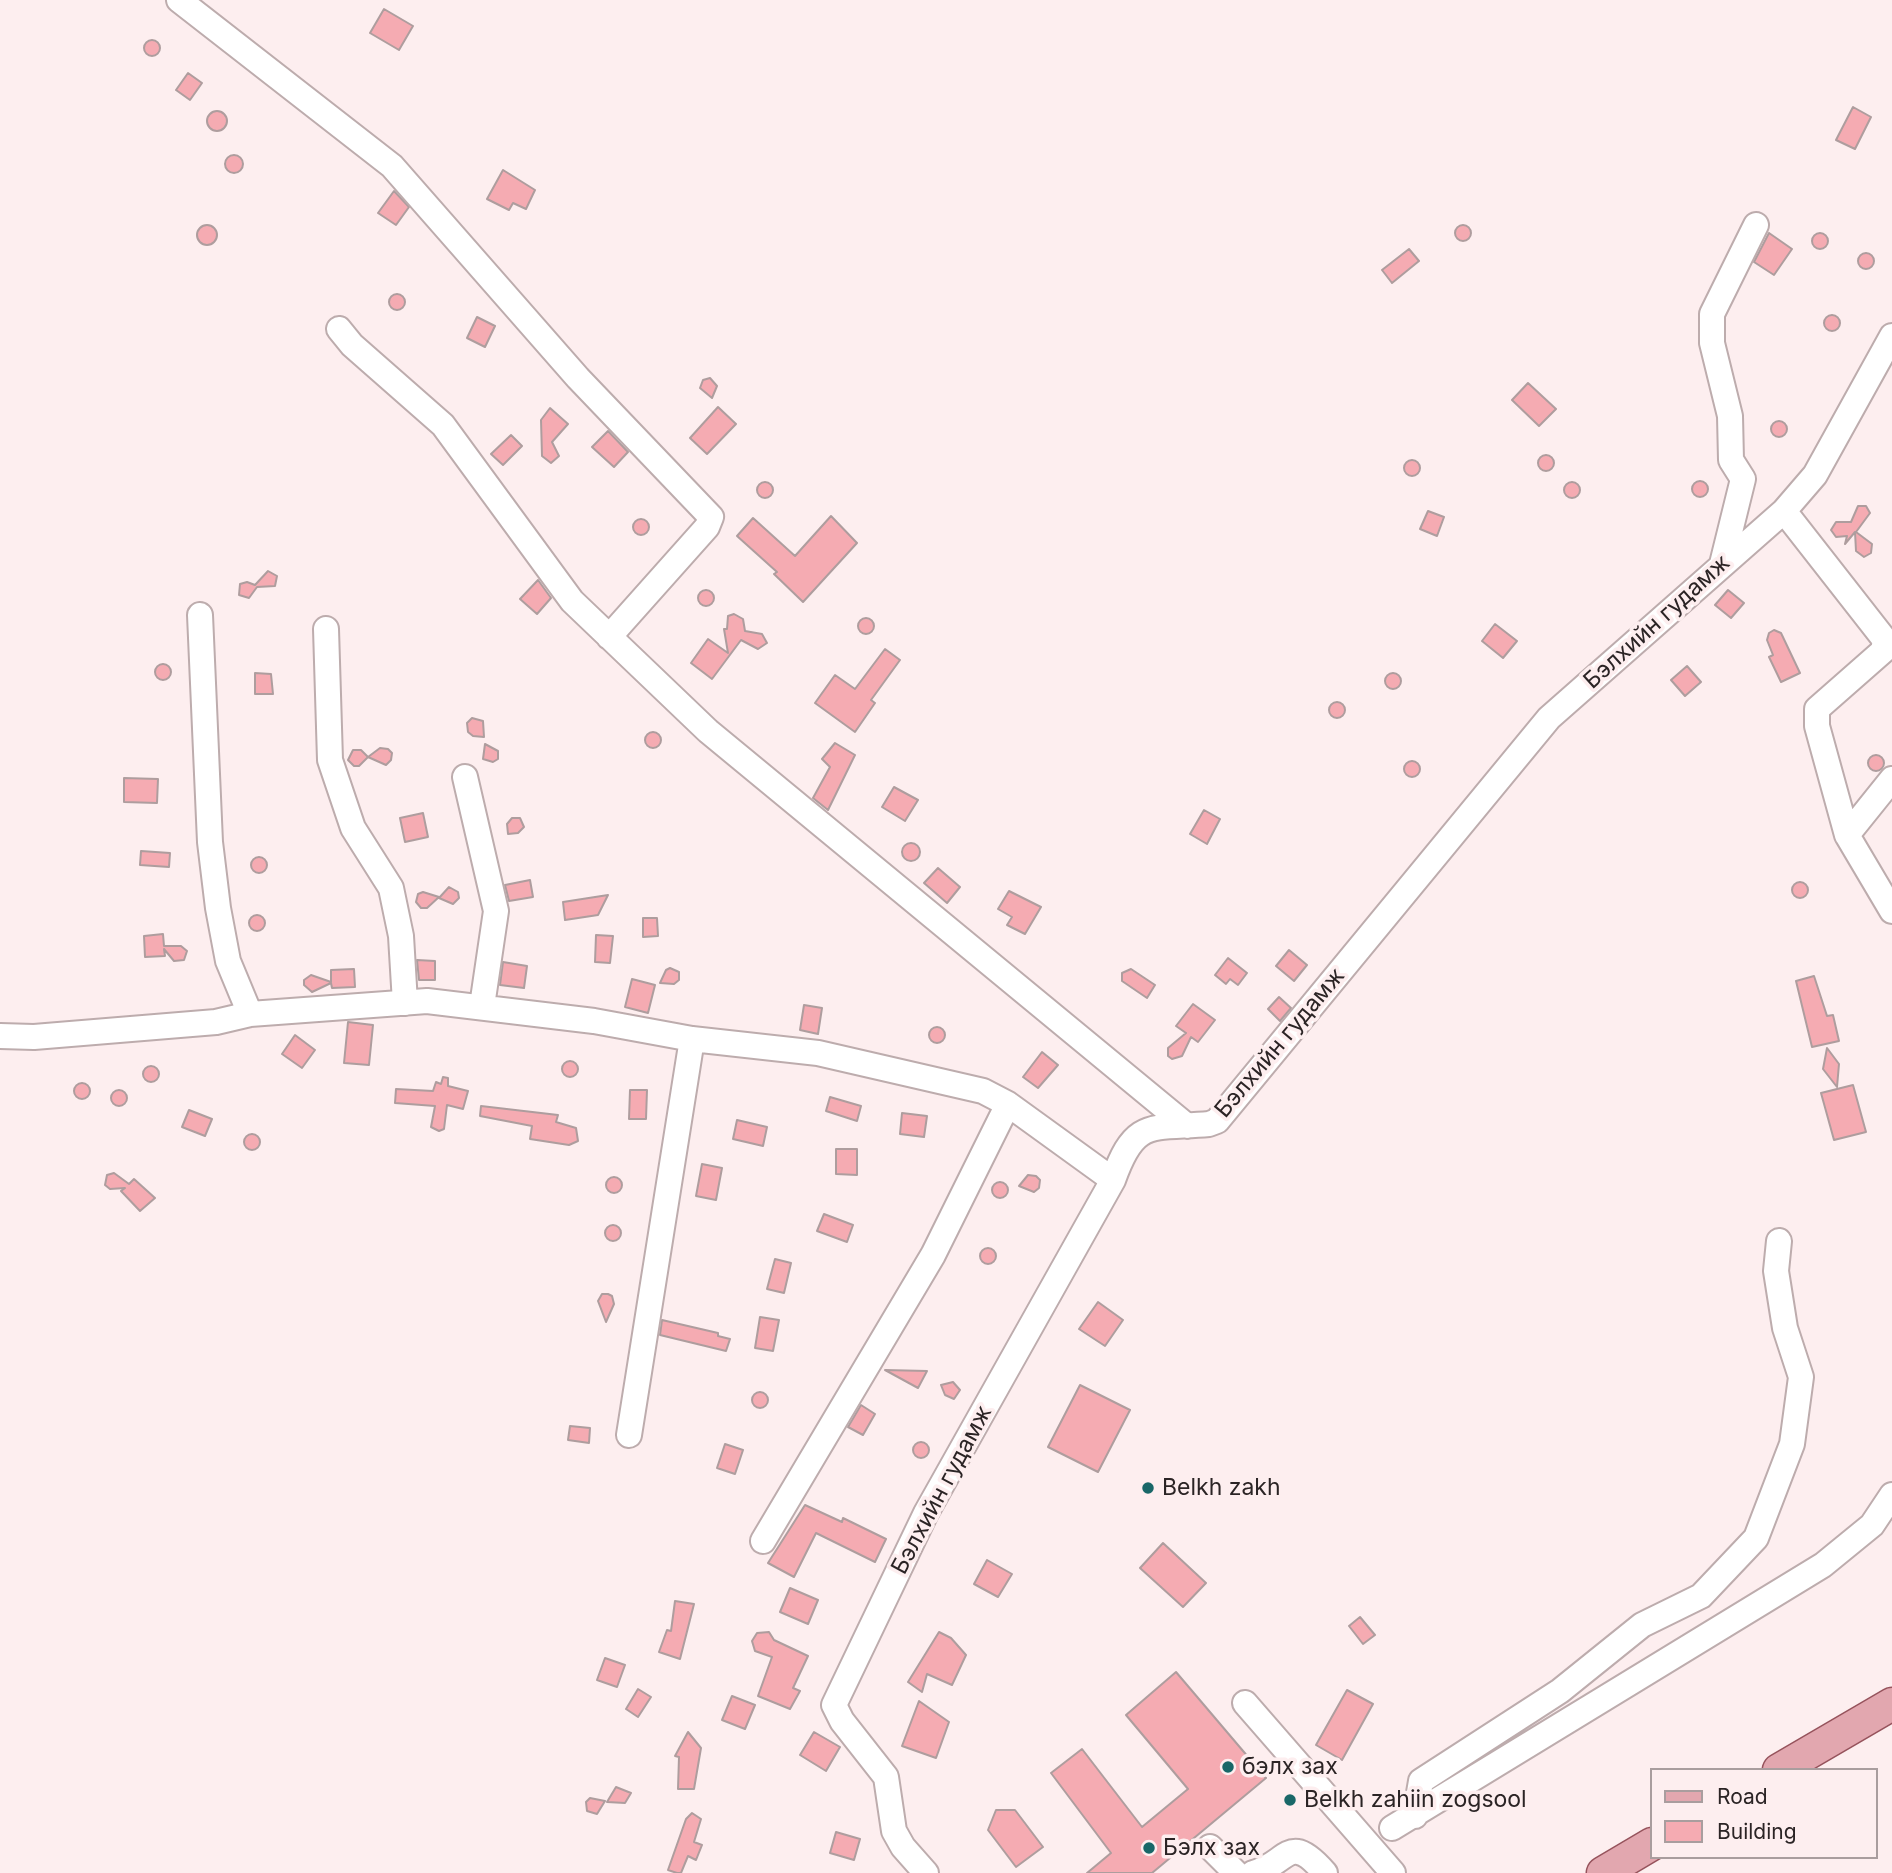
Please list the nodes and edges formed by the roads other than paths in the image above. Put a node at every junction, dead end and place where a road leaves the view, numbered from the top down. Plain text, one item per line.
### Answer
1 (179, 0) edge
2 (1756, 225) dead end
3 (339, 329) dead end
4 (1892, 336) edge
5 (1784, 510) junction
6 (1722, 564) junction
7 (200, 615) dead end
8 (326, 629) dead end
9 (609, 637) junction
10 (465, 776) dead end
11 (1892, 779) edge
12 (1847, 835) junction
13 (1892, 911) edge
14 (405, 1003) junction
15 (482, 1006) junction
16 (250, 1014) junction
17 (0, 1036) edge
18 (692, 1039) junction
19 (1008, 1104) junction
20 (1186, 1126) junction
21 (1113, 1180) junction
22 (1779, 1241) dead end
23 (629, 1436) dead end
24 (1892, 1495) edge
25 (763, 1541) dead end
26 (1245, 1703) dead end
27 (1892, 1704) edge
28 (1782, 1768) edge
29 (1415, 1816) junction
30 (1392, 1828) dead end
31 (1650, 1845) edge
32 (1210, 1847) dead end
33 (926, 1873) edge
34 (1236, 1873) edge
35 (1252, 1873) edge
36 (1325, 1873) edge
37 (1393, 1873) edge
38 (1603, 1873) edge

1 - 9 street
2 - 6 street
3 - 9 street
4 - 5 street, Бэлхийн гудамж
5 - 6 street, Бэлхийн гудамж
5 - 12 street
6 - 20 street, Бэлхийн гудамж
7 - 16 street
8 - 14 street
9 - 20 street
10 - 15 street
11 - 12 street
12 - 13 street
14 - 15 street
14 - 16 street
15 - 18 street
16 - 17 street
18 - 19 street
18 - 23 street
19 - 21 street
19 - 25 street
20 - 21 street, Бэлхийн гудамж
21 - 33 street, Бэлхийн гудамж
22 - 29 street
24 - 29 street
26 - 37 street
27 - 28 main road
29 - 30 street
31 - 38 main road
32 - 34 street
35 - 36 street

